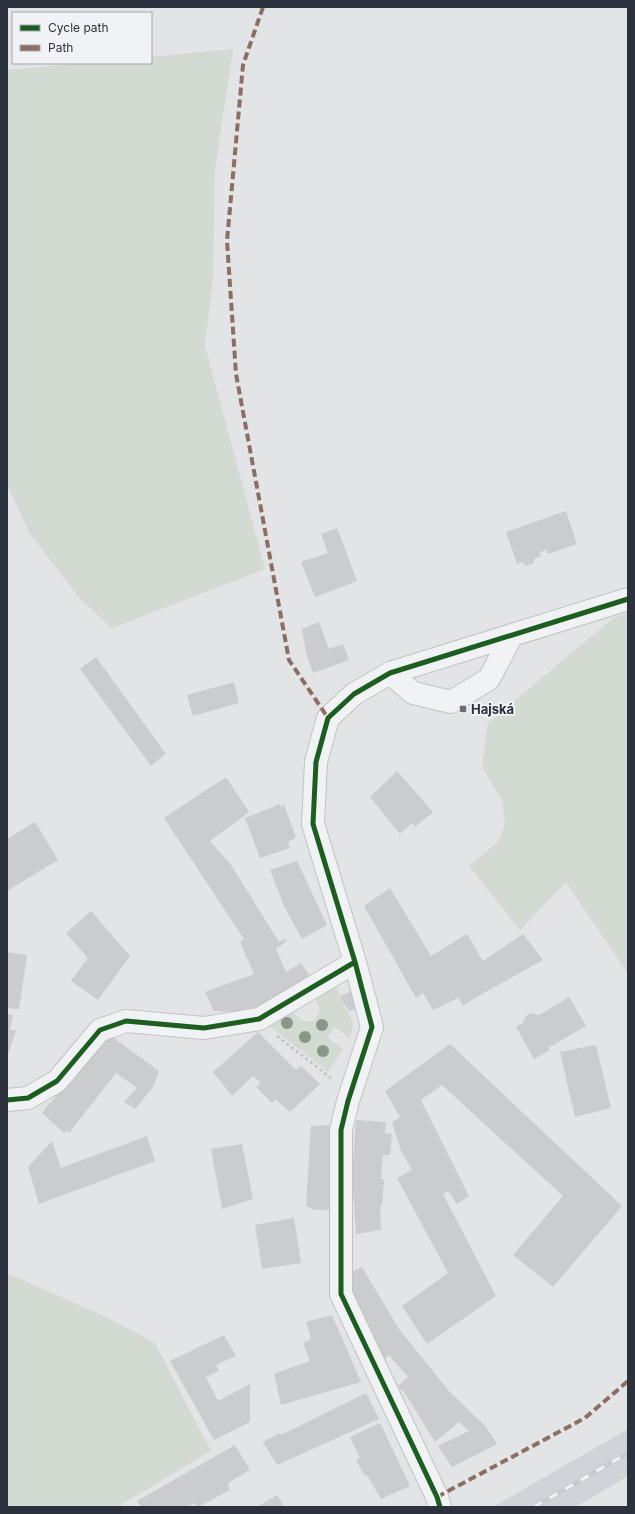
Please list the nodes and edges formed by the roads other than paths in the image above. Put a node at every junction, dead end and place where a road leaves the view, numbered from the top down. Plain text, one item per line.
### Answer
1 (628, 598) edge
2 (512, 635) junction
3 (390, 673) junction
4 (355, 962) junction
5 (7, 1100) edge
6 (440, 1507) edge

1 - 2 street
2 - 3 street
2 - 3 street
3 - 4 street
4 - 5 street
4 - 6 street

